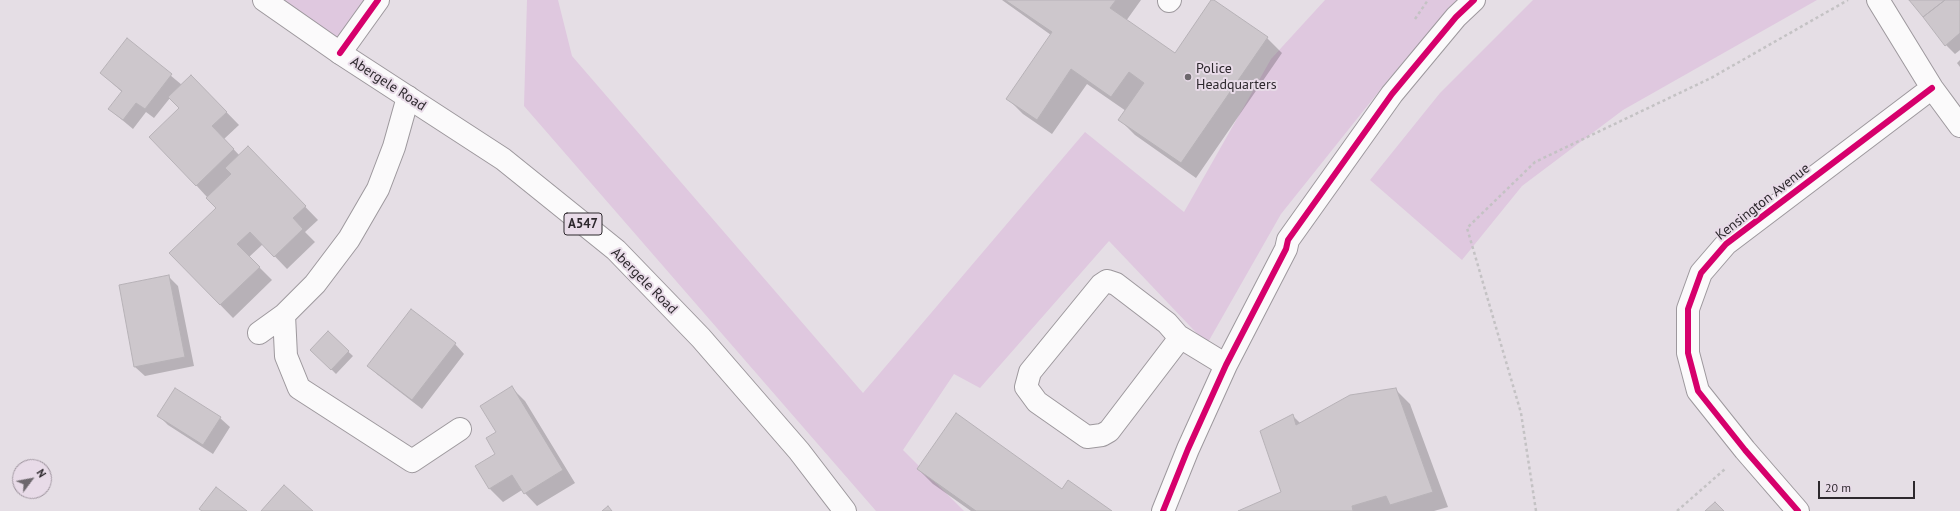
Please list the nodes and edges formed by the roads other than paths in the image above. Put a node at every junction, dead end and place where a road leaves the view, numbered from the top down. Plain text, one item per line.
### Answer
1 (264, 0) edge
2 (378, 0) edge
3 (1474, 0) edge
4 (1878, 0) edge
5 (340, 54) junction
6 (1932, 88) junction
7 (408, 97) junction
8 (1960, 126) edge
9 (284, 314) junction
10 (259, 333) dead end
11 (1180, 337) junction
12 (1226, 365) junction
13 (460, 430) dead end
14 (845, 511) edge
15 (1163, 511) edge
16 (1798, 511) edge

1 - 5 street, Abergele Road / A547
2 - 5 street
3 - 12 street
4 - 6 street
5 - 7 street, Abergele Road / A547
6 - 8 street
6 - 16 street, Kensington Avenue
7 - 9 street
7 - 14 street, Abergele Road / A547
9 - 10 street
9 - 13 street
11 - 11 street
11 - 12 street
12 - 15 street

